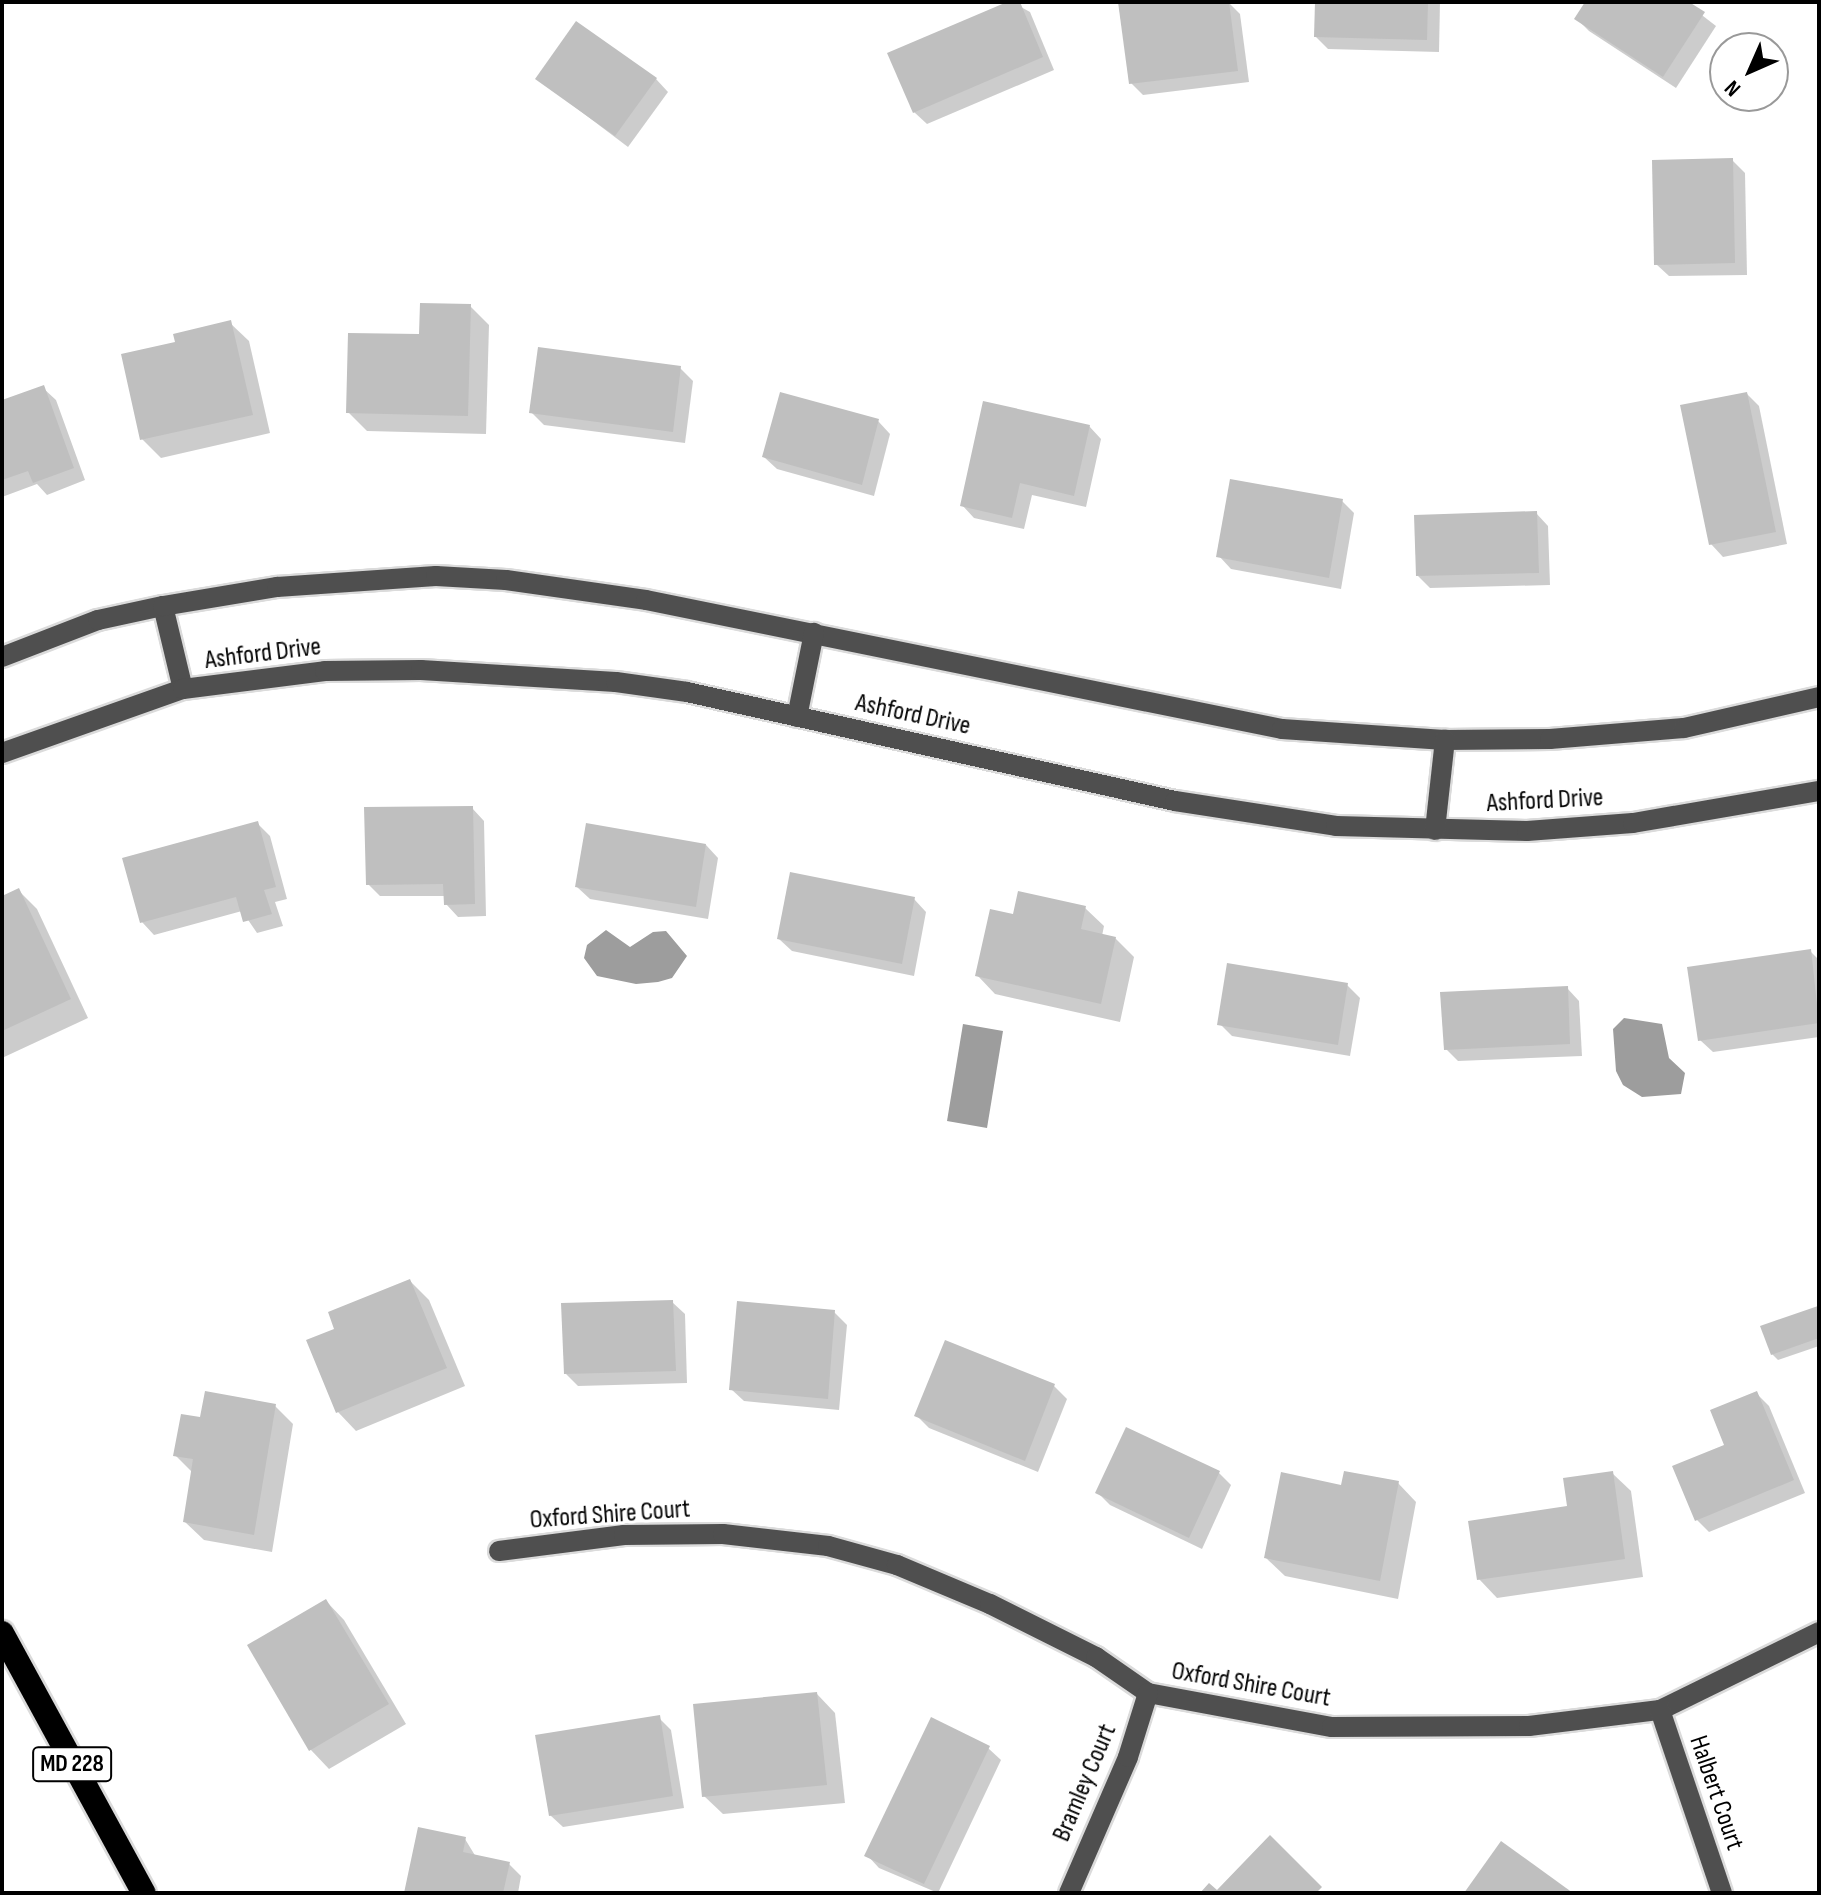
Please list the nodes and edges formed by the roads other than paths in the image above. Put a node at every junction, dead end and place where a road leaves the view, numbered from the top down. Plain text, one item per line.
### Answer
1 (163, 606) junction
2 (814, 633) junction
3 (2, 657) edge
4 (183, 689) junction
5 (1819, 697) edge
6 (797, 717) junction
7 (1445, 740) junction
8 (2, 753) edge
9 (1819, 791) edge
10 (1435, 830) junction
11 (499, 1551) dead end
12 (1819, 1632) edge
13 (2, 1633) edge
14 (1148, 1693) junction
15 (1660, 1710) junction
16 (144, 1893) edge
17 (1069, 1893) edge
18 (1722, 1893) edge

1 - 2 street
1 - 3 street
1 - 4 street
2 - 6 street
2 - 7 street
4 - 6 street, Ashford Drive
4 - 8 street, Ashford Drive
5 - 7 street
6 - 10 street, Ashford Drive
7 - 10 street
9 - 10 street, Ashford Drive
11 - 14 street, Oxford Shire Court
12 - 15 street, Oxford Shire Court
13 - 16 highway, MD 228
14 - 15 street, Oxford Shire Court
14 - 17 street, Bramley Court
15 - 18 street, Halbert Court

